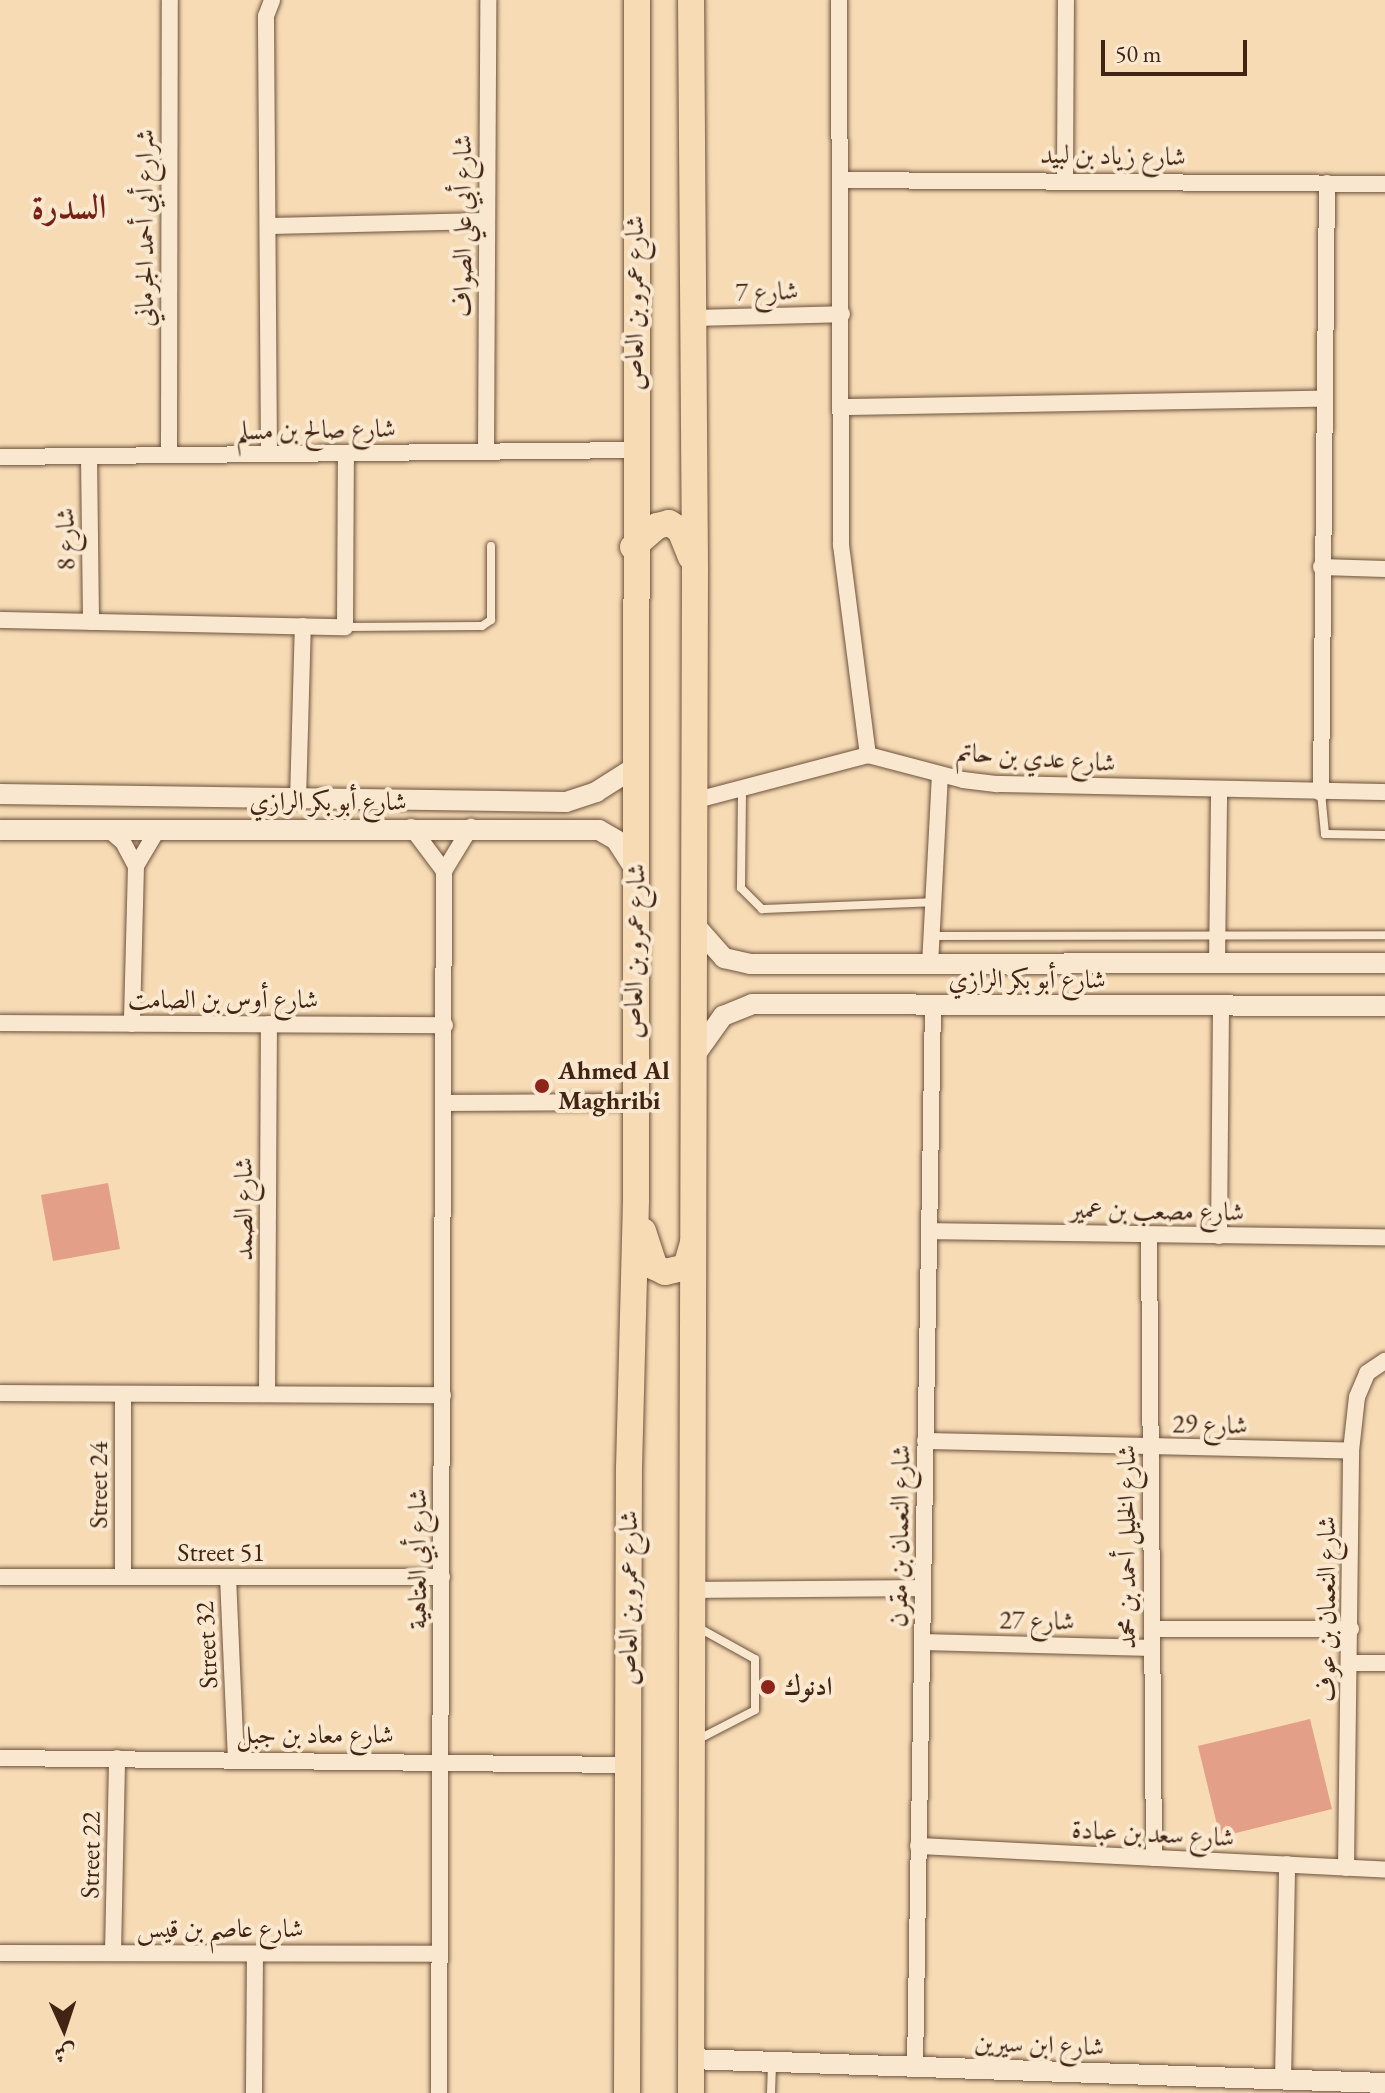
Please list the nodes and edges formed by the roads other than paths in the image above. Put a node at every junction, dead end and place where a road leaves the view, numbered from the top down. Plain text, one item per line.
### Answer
1 (170, 0) edge
2 (272, 0) edge
3 (488, 0) edge
4 (637, 0) edge
5 (691, 0) edge
6 (839, 0) edge
7 (1066, 0) edge
8 (1065, 178) junction
9 (840, 180) junction
10 (1327, 183) junction
11 (1385, 184) edge
12 (487, 221) junction
13 (268, 226) junction
14 (842, 314) junction
15 (693, 318) junction
16 (1322, 399) junction
17 (843, 407) junction
18 (633, 450) junction
19 (486, 452) junction
20 (346, 453) junction
21 (269, 454) junction
22 (169, 455) junction
23 (89, 456) junction
24 (0, 457) edge
25 (491, 546) dead end
26 (633, 547) junction
27 (1321, 567) junction
28 (695, 568) junction
29 (1385, 569) edge
30 (0, 620) edge
31 (91, 622) junction
32 (303, 626) junction
33 (345, 627) junction
34 (868, 755) junction
35 (637, 766) junction
36 (940, 775) junction
37 (742, 791) junction
38 (1219, 791) junction
39 (1385, 792) edge
40 (1321, 793) junction
41 (0, 794) edge
42 (298, 800) junction
43 (693, 801) junction
44 (411, 827) junction
45 (471, 827) junction
46 (158, 829) junction
47 (0, 830) edge
48 (109, 830) junction
49 (1385, 835) edge
50 (136, 866) junction
51 (444, 871) junction
52 (636, 871) junction
53 (934, 902) junction
54 (693, 923) junction
55 (1217, 935) junction
56 (1385, 935) edge
57 (932, 936) junction
58 (1385, 963) edge
59 (1217, 964) junction
60 (930, 965) junction
61 (1221, 1005) junction
62 (933, 1006) junction
63 (1385, 1006) edge
64 (0, 1023) edge
65 (132, 1024) junction
66 (269, 1024) junction
67 (445, 1025) junction
68 (693, 1058) junction
69 (634, 1102) junction
70 (445, 1103) junction
71 (636, 1200) junction
72 (929, 1231) junction
73 (1219, 1236) junction
74 (1149, 1237) junction
75 (1385, 1237) edge
76 (695, 1239) junction
77 (1385, 1361) edge
78 (0, 1393) edge
79 (123, 1394) junction
80 (267, 1394) junction
81 (443, 1395) junction
82 (925, 1441) junction
83 (1150, 1449) junction
84 (1351, 1451) junction
85 (0, 1577) edge
86 (123, 1577) junction
87 (228, 1577) junction
88 (442, 1577) junction
89 (923, 1588) junction
90 (693, 1590) junction
91 (693, 1625) junction
92 (1152, 1629) junction
93 (1351, 1629) junction
94 (922, 1642) junction
95 (1152, 1648) junction
96 (1351, 1663) junction
97 (1385, 1663) edge
98 (693, 1742) junction
99 (0, 1758) edge
100 (117, 1758) junction
101 (236, 1759) junction
102 (441, 1759) junction
103 (630, 1765) junction
104 (918, 1846) junction
105 (1154, 1858) junction
106 (1287, 1864) junction
107 (1346, 1868) junction
108 (1385, 1870) edge
109 (0, 1953) edge
110 (113, 1953) junction
111 (255, 1954) junction
112 (440, 1954) junction
113 (690, 2059) junction
114 (772, 2062) junction
115 (915, 2067) junction
116 (1283, 2080) junction
117 (1385, 2083) edge
118 (1343, 2088) edge
119 (254, 2093) edge
120 (439, 2093) edge
121 (627, 2093) edge
122 (691, 2093) edge
123 (771, 2093) edge

1 - 22 street, شرارع أبي أحمد الجرماني
2 - 13 street
3 - 12 street, شارع أبي علي الصواف
4 - 18 main road, شارع عمرو بن العاص
5 - 15 main road
6 - 9 street
7 - 8 street
8 - 9 street, شارع زياد بن لبيد
8 - 10 street, شارع زياد بن لبيد
9 - 14 street
10 - 11 street, شارع زياد بن لبيد
10 - 16 street
12 - 13 street
12 - 19 street, شارع أبي علي الصواف
13 - 21 street
14 - 15 street, شارع 7
14 - 17 street
15 - 28 main road
16 - 17 street
16 - 27 street
17 - 34 street
18 - 19 street, شارع صالح بن مسلم
18 - 26 main road, شارع عمرو بن العاص
19 - 20 street, شارع صالح بن مسلم
20 - 21 street, شارع صالح بن مسلم
20 - 33 street
21 - 22 street, شارع صالح بن مسلم
22 - 23 street, شارع صالح بن مسلم
23 - 24 street, شارع صالح بن مسلم
23 - 31 street, شارع 8
25 - 33 lane
26 - 28 main road
26 - 35 main road, شارع عمرو بن العاص
27 - 29 street
27 - 40 street
28 - 43 main road
30 - 31 street
31 - 32 street
32 - 33 street
32 - 42 street
34 - 36 street, شارع عدي بن حاتم
34 - 37 street
35 - 42 street, شارع أبو بكر الرازي
35 - 52 main road, شارع عمرو بن العاص
36 - 38 street, شارع عدي بن حاتم
36 - 53 street
37 - 43 street
37 - 53 lane
38 - 40 street, شارع عدي بن حاتم
38 - 55 street
39 - 40 street, شارع عدي بن حاتم
40 - 49 lane
41 - 42 street, شارع أبو بكر الرازي
43 - 54 main road
44 - 45 street, شارع أبو بكر الرازي
44 - 46 street, شارع أبو بكر الرازي
44 - 51 street
45 - 51 street
45 - 52 street, شارع أبو بكر الرازي
46 - 48 street, شارع أبو بكر الرازي
46 - 50 street
47 - 48 street, شارع أبو بكر الرازي
48 - 50 street
50 - 65 street
51 - 67 street, شارع أبي العتاهية
52 - 69 main road, شارع عمرو بن العاص
53 - 57 street
54 - 60 street, شارع أبو بكر الرازي
54 - 68 main road
55 - 56 lane
55 - 57 lane
55 - 59 street
57 - 60 street
58 - 59 street, شارع أبو بكر الرازي
59 - 60 street, شارع أبو بكر الرازي
61 - 62 street, شارع أبو بكر الرازي
61 - 63 street, شارع أبو بكر الرازي
61 - 73 street
62 - 68 street, شارع أبو بكر الرازي
62 - 72 street, شارع النعمان بن مقرن
64 - 65 street, شارع أوس بن الصامت
65 - 66 street, شارع أوس بن الصامت
66 - 67 street, شارع أوس بن الصامت
66 - 80 street, شارع الصمد
67 - 70 street, شارع أبي العتاهية
68 - 76 main road
69 - 70 street
69 - 71 main road, شارع عمرو بن العاص
70 - 81 street, شارع أبي العتاهية
71 - 76 main road
71 - 103 main road, شارع عمرو بن العاص
72 - 74 street, شارع مصعب بن عمير
72 - 82 street, شارع النعمان بن مقرن
73 - 74 street, شارع مصعب بن عمير
73 - 75 street, شارع مصعب بن عمير
74 - 83 street, شارع الخليل أحمد بن محمد
76 - 90 main road
77 - 84 street, شارع النعمان بن عوف
78 - 79 street
79 - 80 street
79 - 86 street, Street 24
80 - 81 street
81 - 88 street, شارع أبي العتاهية
82 - 83 street, شارع 29
82 - 89 street, شارع النعمان بن مقرن
83 - 84 street, شارع 29
83 - 92 street, شارع الخليل أحمد بن محمد
84 - 93 street, شارع النعمان بن عوف
85 - 86 street, Street 51
86 - 87 street, Street 51
87 - 88 street, Street 51
87 - 101 street, Street 32
88 - 102 street, شارع أبي العتاهية
89 - 90 street
89 - 94 street, شارع النعمان بن مقرن
90 - 91 main road
91 - 98 main road
91 - 98 lane
92 - 93 street
92 - 95 street, شارع الخليل أحمد بن محمد
93 - 96 street, شارع النعمان بن عوف
94 - 95 street, شارع 27
94 - 104 street, شارع النعمان بن مقرن
95 - 105 street, شارع الخليل أحمد بن محمد
96 - 97 street
96 - 107 street, شارع النعمان بن عوف
98 - 113 main road
99 - 100 street, شارع معاد بن جبل
100 - 101 street, شارع معاد بن جبل
100 - 110 street, Street 22
101 - 102 street, شارع معاد بن جبل
102 - 103 street, شارع معاد بن جبل
102 - 112 street, شارع أبي العتاهية
103 - 121 main road, شارع عمرو بن العاص
104 - 105 street, شارع سعد بن عبادة
104 - 115 street, شارع النعمان بن مقرن
105 - 106 street, شارع سعد بن عبادة
106 - 107 street, شارع سعد بن عبادة
106 - 116 street
107 - 108 street, شارع سعد بن عبادة
109 - 110 street, شارع عاصم بن قيس
110 - 111 street, شارع عاصم بن قيس
111 - 112 street, شارع عاصم بن قيس
111 - 119 street
112 - 120 street, شارع أبي العتاهية
113 - 114 street, شارع ابن سيرين
113 - 122 main road
114 - 115 street, شارع ابن سيرين
114 - 123 lane
115 - 116 street, شارع ابن سيرين
116 - 118 street, شارع ابن سيرين
117 - 118 street, شارع ابن سيرين

